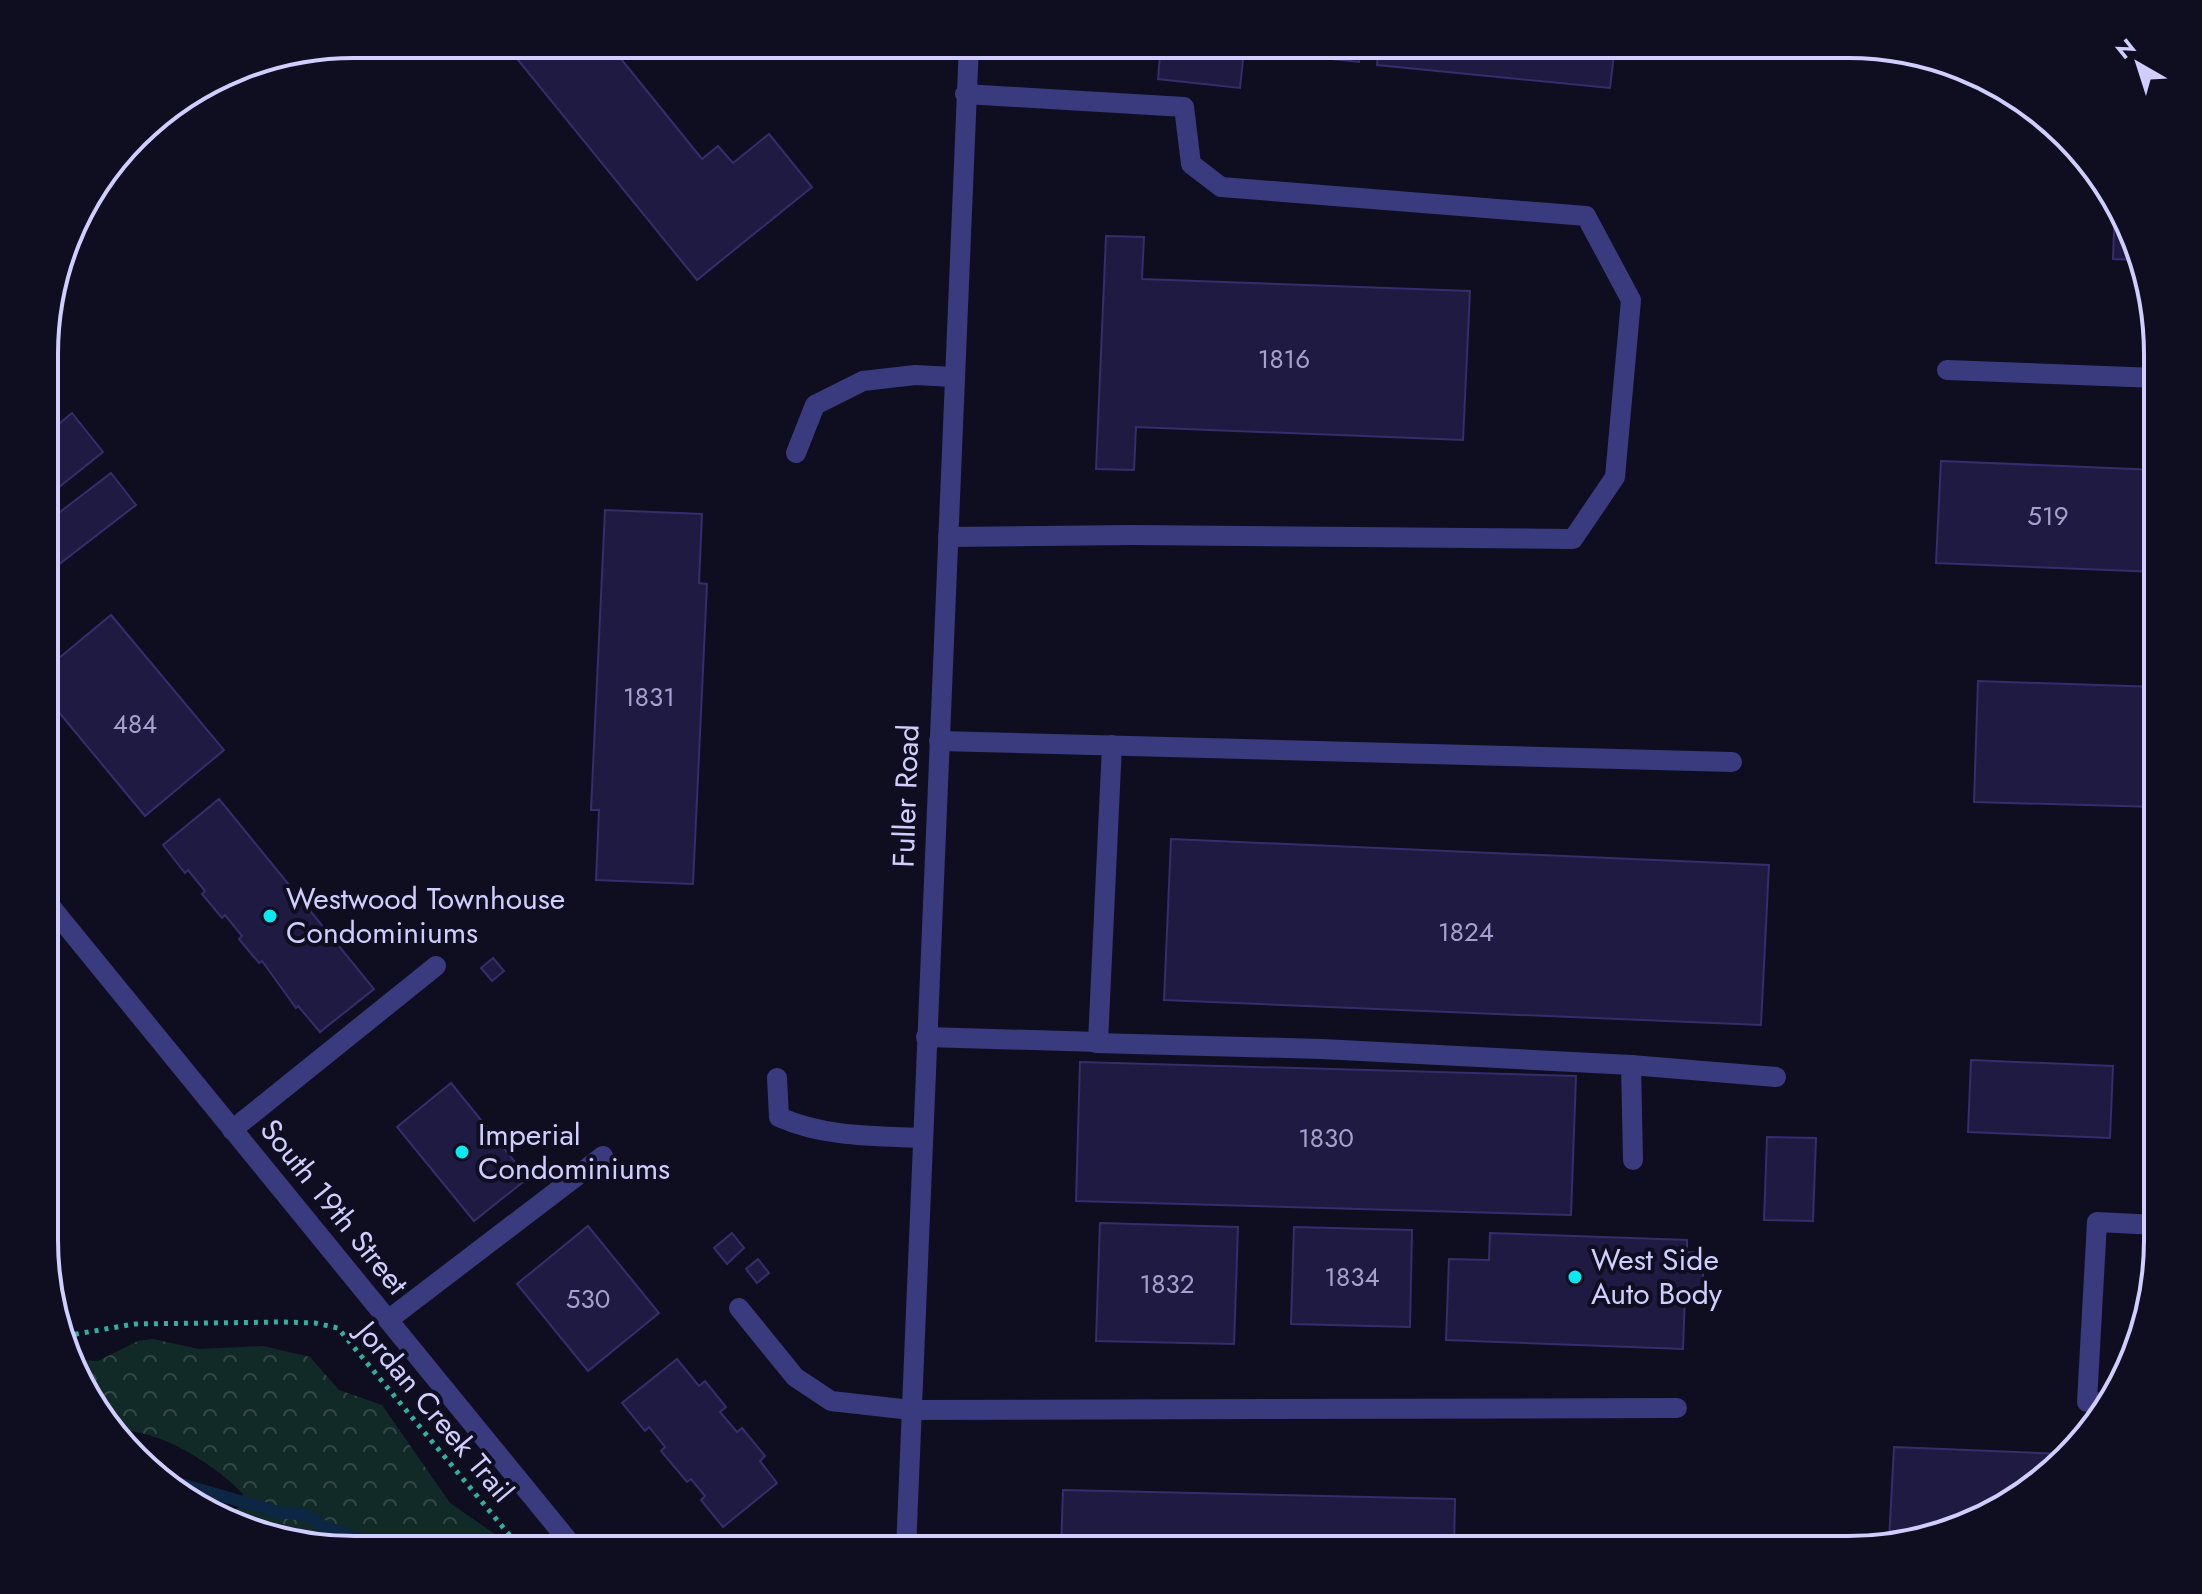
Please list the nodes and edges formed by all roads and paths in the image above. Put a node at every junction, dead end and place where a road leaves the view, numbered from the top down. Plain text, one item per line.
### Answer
1 (968, 58) edge
2 (965, 94) junction
3 (1947, 370) dead end
4 (954, 377) junction
5 (2144, 378) edge
6 (796, 453) dead end
7 (948, 537) junction
8 (939, 741) junction
9 (1112, 745) junction
10 (1732, 762) dead end
11 (58, 916) edge
12 (436, 966) dead end
13 (926, 1037) junction
14 (1096, 1043) junction
15 (1631, 1065) junction
16 (1776, 1077) dead end
17 (777, 1078) dead end
18 (232, 1130) junction
19 (921, 1138) junction
20 (603, 1156) dead end
21 (1633, 1160) dead end
22 (2144, 1224) edge
23 (739, 1308) dead end
24 (388, 1320) junction
25 (74, 1334) edge
26 (2096, 1402) edge
27 (1677, 1408) dead end
28 (911, 1410) junction
29 (510, 1536) edge
30 (564, 1536) edge
31 (906, 1536) edge

1 - 2 street, Fuller Road
2 - 4 street, Fuller Road
2 - 7 street
3 - 5 street
4 - 6 street
4 - 7 street, Fuller Road
7 - 8 street, Fuller Road
8 - 9 street
8 - 13 street, Fuller Road
9 - 10 street
9 - 14 street
11 - 18 street, South 19th Street
12 - 18 street
13 - 14 street
13 - 19 street, Fuller Road
14 - 15 street
15 - 16 street
15 - 21 street
17 - 19 street
18 - 24 street, South 19th Street
19 - 28 street, Fuller Road
20 - 24 street
22 - 26 street
23 - 28 street
24 - 30 street, South 19th Street
25 - 29 path, Jordan Creek Trail
27 - 28 street
28 - 31 street, Fuller Road

